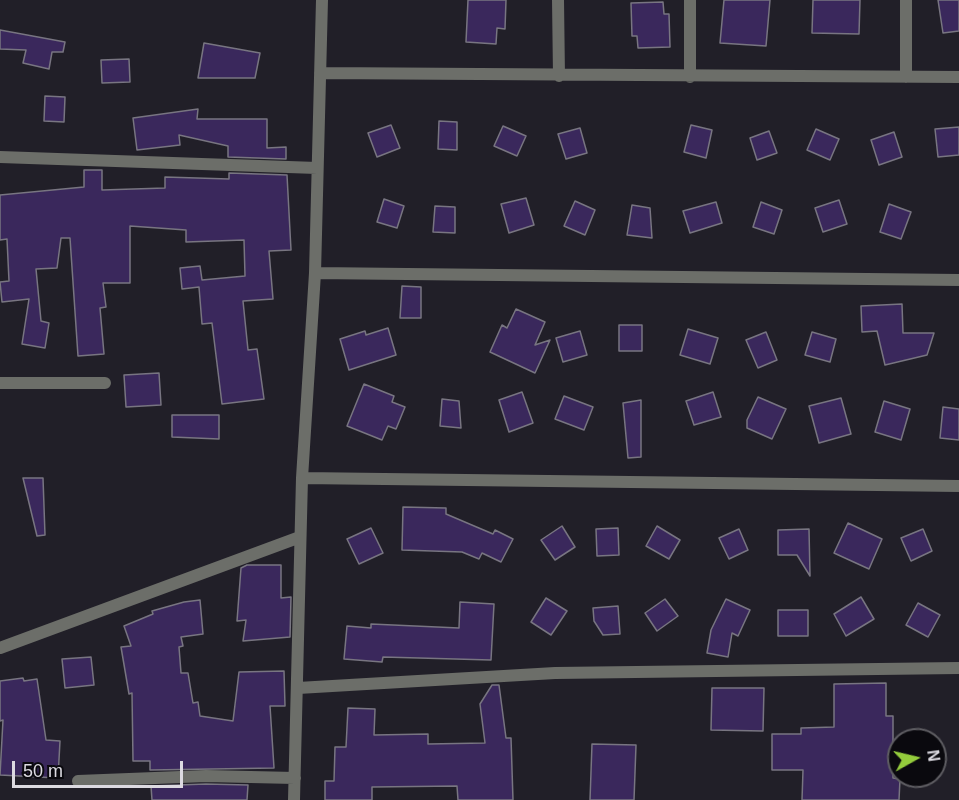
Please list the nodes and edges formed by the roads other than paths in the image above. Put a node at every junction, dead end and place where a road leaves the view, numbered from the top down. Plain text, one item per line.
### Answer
1 (322, 0) edge
2 (558, 0) edge
3 (690, 0) edge
4 (906, 0) edge
5 (320, 73) junction
6 (559, 76) junction
7 (690, 77) junction
8 (906, 77) junction
9 (959, 77) edge
10 (0, 158) edge
11 (317, 168) junction
12 (315, 273) junction
13 (959, 280) edge
14 (0, 383) edge
15 (105, 383) dead end
16 (302, 478) junction
17 (959, 486) edge
18 (300, 537) junction
19 (0, 648) edge
20 (959, 668) edge
21 (298, 688) junction
22 (295, 778) junction
23 (78, 781) dead end
24 (294, 800) edge

1 - 5 street
2 - 6 street
3 - 7 street
4 - 8 street
5 - 6 street
5 - 11 street
6 - 7 street
7 - 8 street
8 - 9 street
10 - 11 street
11 - 12 street
12 - 13 street
12 - 16 street
14 - 15 street
16 - 17 street
16 - 18 street
18 - 19 street
18 - 21 street
20 - 21 street
21 - 22 street
22 - 23 street
22 - 24 street

